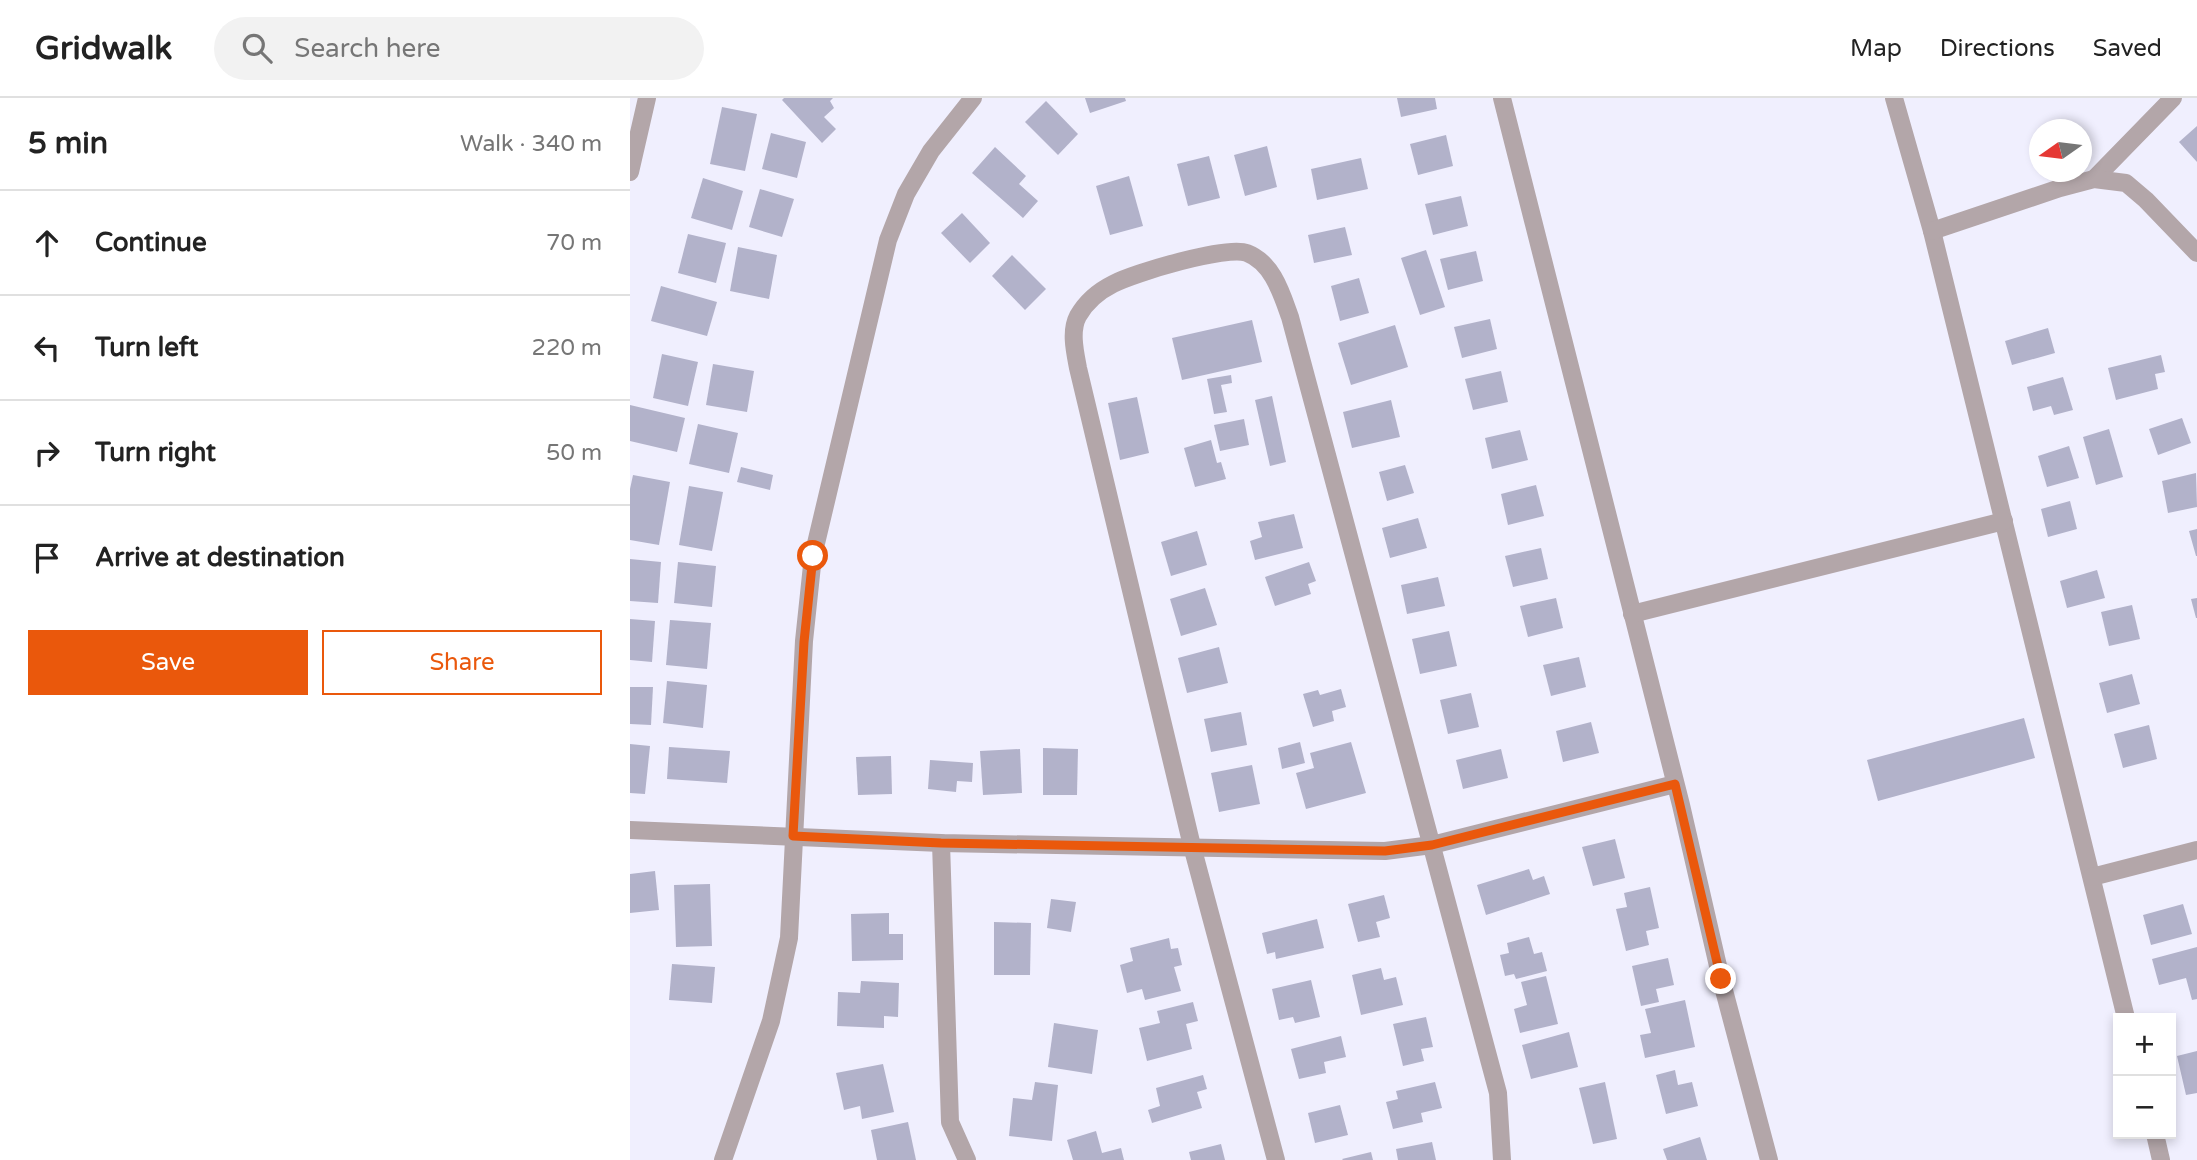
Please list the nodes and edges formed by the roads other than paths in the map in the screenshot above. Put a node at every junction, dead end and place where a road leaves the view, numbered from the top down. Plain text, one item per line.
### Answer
1 (647, 98) edge
2 (973, 98) edge
3 (1502, 98) edge
4 (1894, 98) edge
5 (2173, 98) edge
6 (630, 172) edge
7 (2094, 179) junction
8 (1932, 231) junction
9 (2197, 253) edge
10 (2004, 521) junction
11 (1632, 614) junction
12 (1675, 784) junction
13 (630, 830) edge
14 (793, 836) junction
15 (941, 843) junction
16 (1432, 845) junction
17 (1192, 846) junction
18 (2197, 850) edge
19 (2092, 877) junction
20 (2125, 1013) edge
21 (2156, 1139) edge
22 (723, 1160) edge
23 (967, 1160) edge
24 (1276, 1160) edge
25 (1502, 1160) edge
26 (1769, 1160) edge
27 (2161, 1160) edge

1 - 6 street
2 - 14 street
3 - 11 street
4 - 8 street
5 - 7 street
7 - 8 street
7 - 9 street
8 - 10 street
10 - 11 street
10 - 19 street
11 - 12 street
12 - 16 street
12 - 26 street
13 - 14 street
14 - 15 street
14 - 22 street
15 - 17 street
15 - 23 street
16 - 17 street
16 - 17 street
16 - 25 street
17 - 24 street
18 - 19 street
19 - 20 street
21 - 27 street

